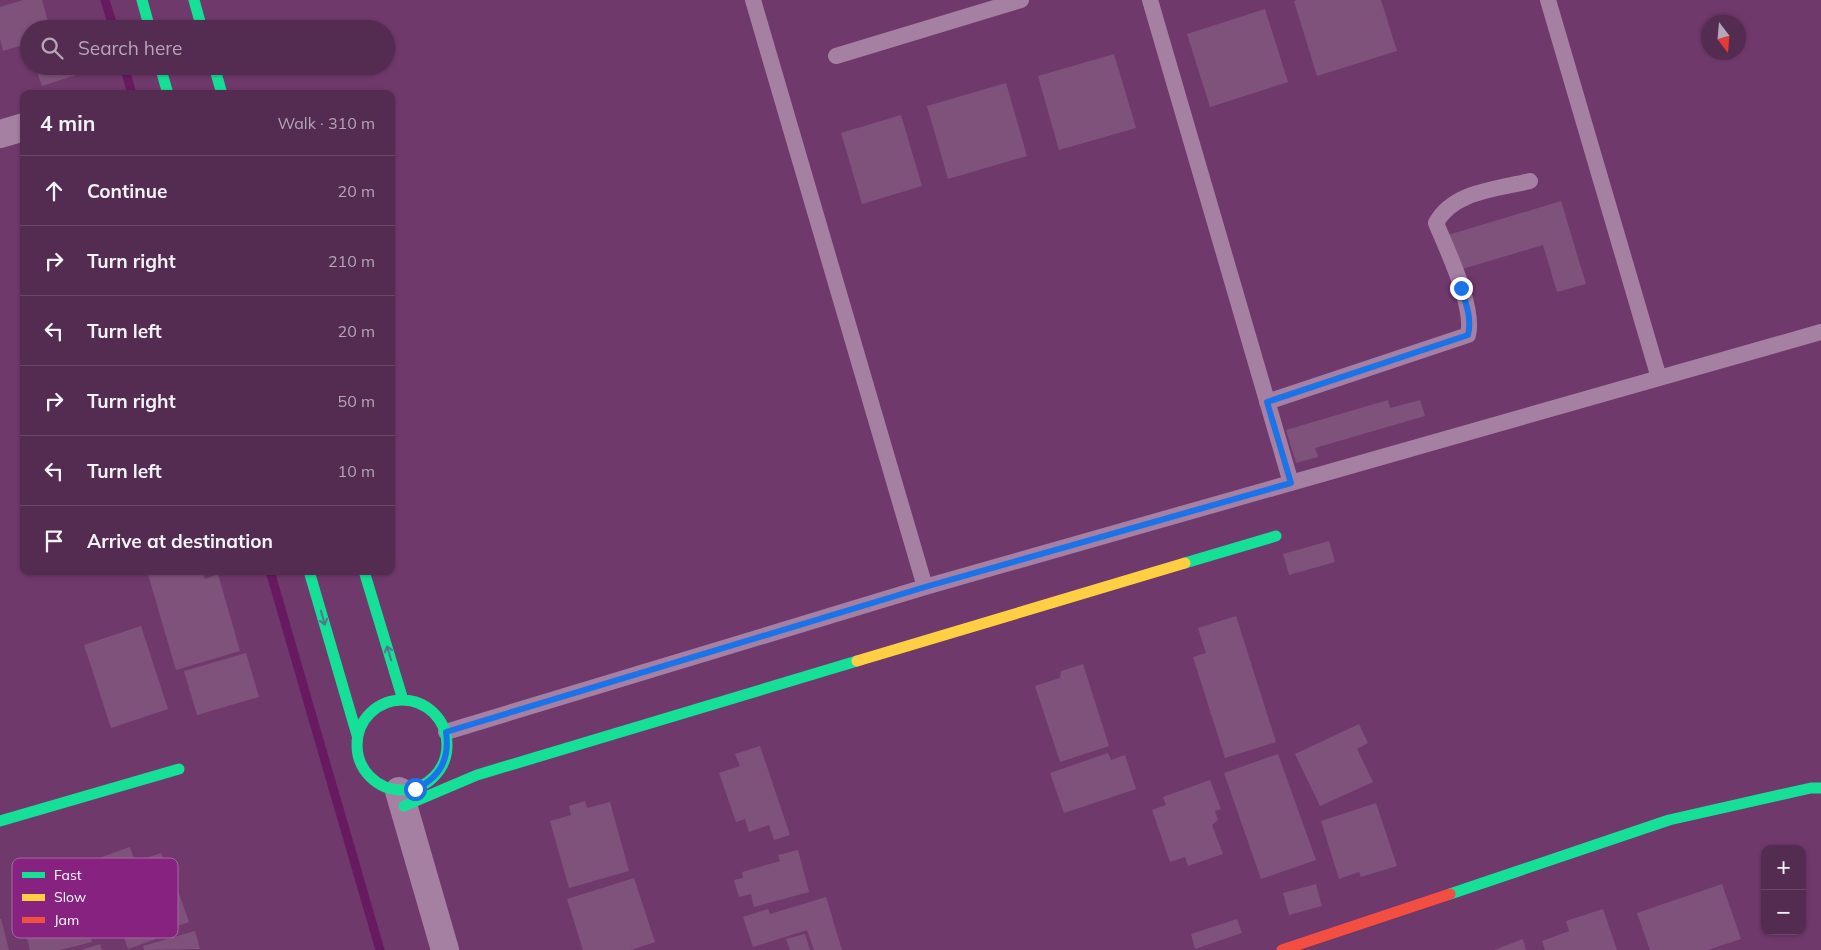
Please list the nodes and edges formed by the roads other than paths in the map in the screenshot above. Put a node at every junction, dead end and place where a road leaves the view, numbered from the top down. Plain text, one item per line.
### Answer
1 (142, 0) edge
2 (194, 0) edge
3 (753, 0) edge
4 (1020, 0) edge
5 (1150, 0) edge
6 (1548, 0) edge
7 (148, 20) edge
8 (200, 20) edge
9 (836, 56) dead end
10 (163, 75) edge
11 (217, 75) edge
12 (167, 90) edge
13 (221, 90) edge
14 (20, 128) edge
15 (0, 134) edge
16 (1530, 181) dead end
17 (1821, 332) edge
18 (1659, 378) junction
19 (1267, 402) junction
20 (1291, 483) junction
21 (1276, 536) dead end
22 (310, 575) edge
23 (365, 575) edge
24 (925, 587) junction
25 (403, 700) junction
26 (446, 732) junction
27 (358, 735) junction
28 (179, 769) dead end
29 (1821, 788) edge
30 (402, 798) junction
31 (0, 820) edge
32 (445, 950) edge
33 (1282, 950) edge

1 - 7 street
2 - 8 street
3 - 24 lane
4 - 9 lane
5 - 19 lane
6 - 18 lane
10 - 12 street
11 - 13 street
14 - 15 street
16 - 19 lane
17 - 18 lane
18 - 20 lane
19 - 20 lane
20 - 24 lane
21 - 30 street
22 -> 27 street
25 -> 23 street
24 - 26 lane
25 - 26 street
25 - 27 street
26 - 30 street
27 - 30 street
28 - 31 street
29 - 33 street
30 - 32 street

